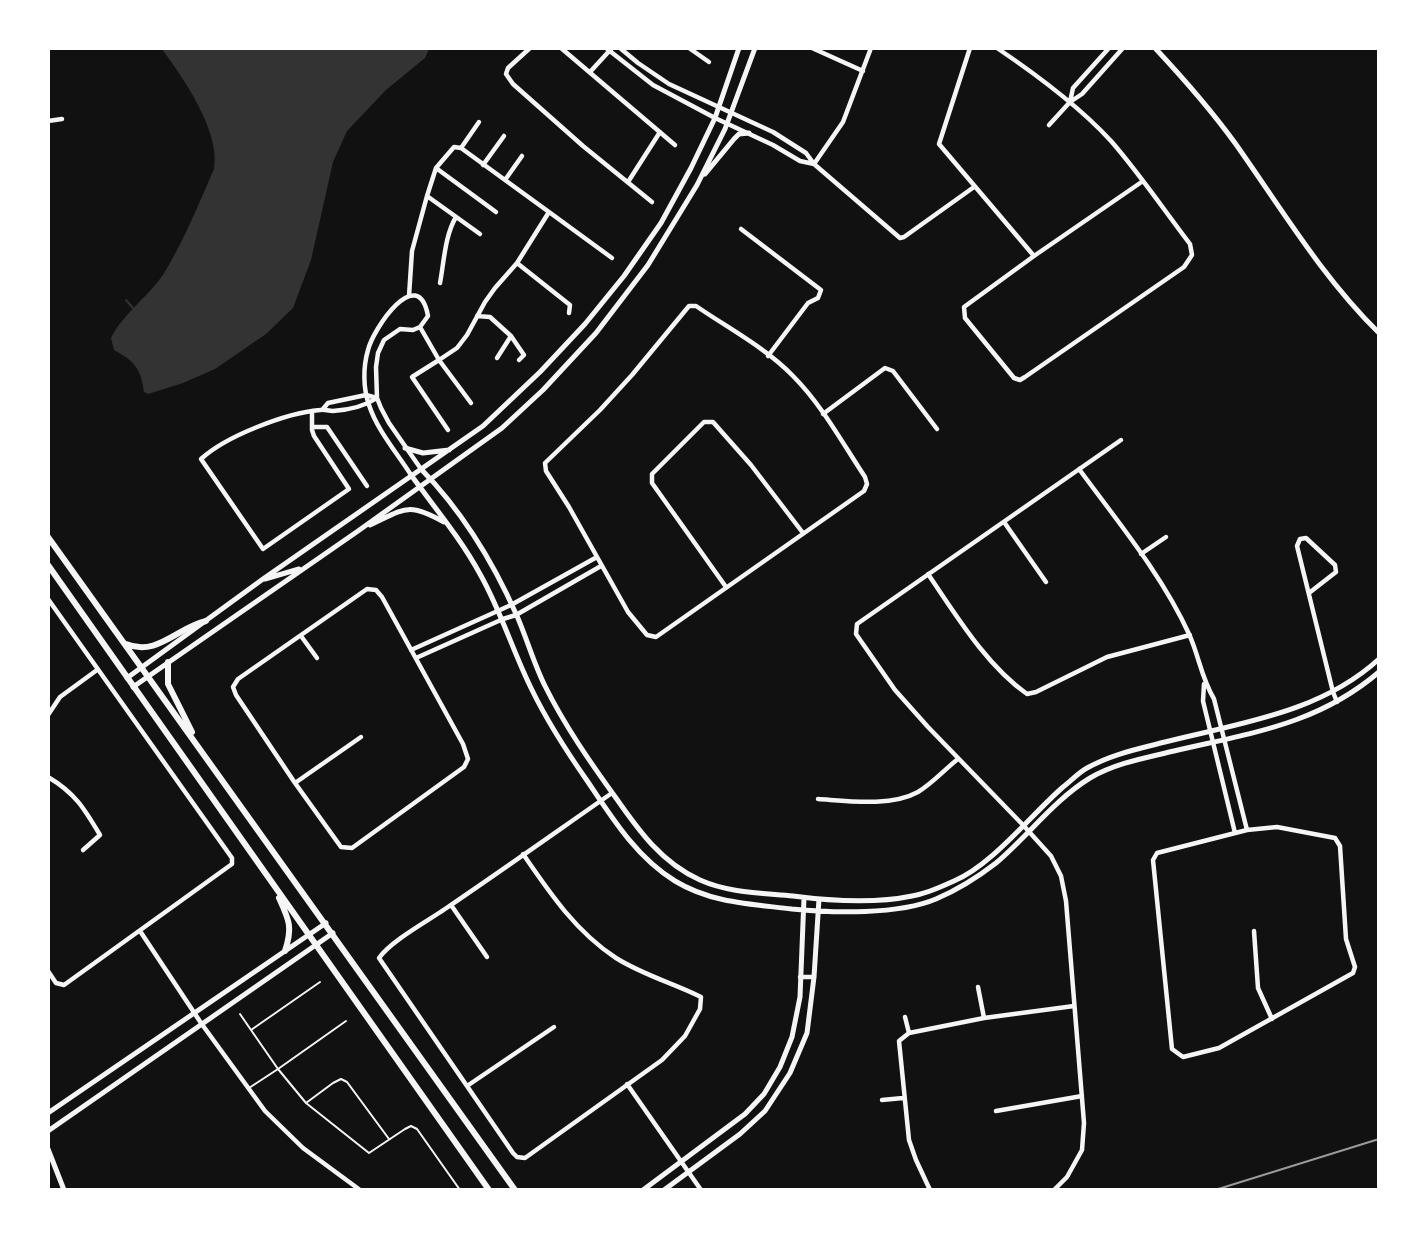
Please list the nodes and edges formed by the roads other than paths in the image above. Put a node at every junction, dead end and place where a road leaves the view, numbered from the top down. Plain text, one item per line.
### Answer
1 (530, 48) edge
2 (561, 48) edge
3 (621, 48) edge
4 (689, 48) edge
5 (740, 48) edge
6 (755, 48) edge
7 (812, 48) edge
8 (871, 48) edge
9 (970, 48) edge
10 (997, 48) edge
11 (1109, 48) edge
12 (1123, 48) edge
13 (1155, 48) edge
14 (609, 49) edge
15 (709, 62) dead end
16 (863, 71) junction
17 (590, 72) junction
18 (1070, 102) junction
19 (719, 107) junction
20 (732, 112) junction
21 (715, 118) junction
22 (62, 119) dead end
23 (48, 122) edge
24 (478, 122) dead end
25 (728, 124) junction
26 (1048, 125) dead end
27 (660, 132) junction
28 (749, 133) junction
29 (504, 136) dead end
30 (675, 145) dead end
31 (461, 148) junction
32 (522, 156) dead end
33 (814, 164) junction
34 (483, 165) junction
35 (436, 168) junction
36 (505, 180) junction
37 (1143, 181) junction
38 (628, 182) junction
39 (697, 185) junction
40 (974, 187) junction
41 (427, 196) junction
42 (652, 202) dead end
43 (496, 212) dead end
44 (549, 212) junction
45 (456, 217) junction
46 (741, 229) dead end
47 (480, 234) dead end
48 (1034, 256) junction
49 (612, 258) dead end
50 (517, 264) junction
51 (440, 283) dead end
52 (409, 296) junction
53 (569, 313) dead end
54 (477, 316) junction
55 (420, 327) junction
56 (1379, 333) edge
57 (511, 336) junction
58 (768, 356) junction
59 (497, 358) dead end
60 (439, 360) junction
61 (519, 360) dead end
62 (366, 395) junction
63 (377, 398) junction
64 (471, 403) dead end
65 (368, 404) junction
66 (322, 409) junction
67 (312, 411) junction
68 (823, 414) junction
69 (312, 427) junction
70 (937, 429) dead end
71 (448, 430) dead end
72 (1121, 440) dead end
73 (405, 448) junction
74 (450, 450) junction
75 (421, 469) junction
76 (1079, 469) junction
77 (411, 475) junction
78 (430, 478) junction
79 (367, 486) dead end
80 (419, 486) junction
81 (1004, 522) junction
82 (447, 524) junction
83 (358, 531) junction
84 (803, 532) junction
85 (48, 537) edge
86 (1166, 537) dead end
87 (1141, 554) junction
88 (597, 557) junction
89 (48, 565) edge
90 (305, 567) junction
91 (601, 567) junction
92 (928, 574) junction
93 (263, 579) junction
94 (1046, 582) dead end
95 (726, 587) junction
96 (1309, 593) junction
97 (48, 599) edge
98 (512, 605) junction
99 (499, 610) junction
100 (516, 615) junction
101 (502, 619) junction
102 (206, 621) junction
103 (1190, 635) junction
104 (301, 636) junction
105 (125, 644) junction
106 (411, 650) junction
107 (317, 658) dead end
108 (416, 658) junction
109 (1379, 659) edge
110 (168, 662) junction
111 (142, 668) junction
112 (98, 670) junction
113 (1379, 672) edge
114 (148, 676) junction
115 (127, 678) junction
116 (1204, 681) junction
117 (134, 687) junction
118 (1333, 692) junction
119 (1337, 702) junction
120 (1303, 706) junction
121 (48, 715) edge
122 (1306, 717) junction
123 (1221, 728) junction
124 (1211, 731) junction
125 (361, 737) dead end
126 (1224, 739) junction
127 (1213, 742) junction
128 (202, 751) junction
129 (957, 759) junction
130 (48, 777) edge
131 (295, 783) junction
132 (612, 793) junction
133 (818, 799) dead end
134 (600, 801) junction
135 (1023, 825) junction
136 (1247, 830) junction
137 (1029, 831) junction
138 (1235, 833) junction
139 (83, 850) dead end
140 (523, 855) junction
141 (274, 886) junction
142 (804, 898) junction
143 (819, 899) junction
144 (885, 900) junction
145 (451, 905) junction
146 (803, 910) junction
147 (885, 910) junction
148 (818, 911) junction
149 (326, 923) junction
150 (140, 931) junction
151 (1254, 931) dead end
152 (333, 933) junction
153 (309, 935) junction
154 (315, 944) junction
155 (285, 951) junction
156 (487, 957) dead end
157 (48, 971) edge
158 (814, 976) junction
159 (800, 977) junction
160 (320, 982) dead end
161 (978, 987) dead end
162 (1074, 1006) junction
163 (195, 1012) junction
164 (240, 1014) dead end
165 (905, 1017) dead end
166 (984, 1018) junction
167 (1272, 1019) junction
168 (346, 1021) dead end
169 (201, 1023) junction
170 (554, 1027) dead end
171 (251, 1030) junction
172 (909, 1033) junction
173 (278, 1069) junction
174 (627, 1084) junction
175 (467, 1086) junction
176 (248, 1089) junction
177 (1082, 1096) junction
178 (903, 1098) junction
179 (882, 1100) dead end
180 (306, 1103) junction
181 (996, 1111) dead end
182 (48, 1113) edge
183 (48, 1131) edge
184 (389, 1139) junction
185 (48, 1149) edge
186 (682, 1162) junction
187 (689, 1173) junction
188 (64, 1190) edge
189 (360, 1190) edge
190 (459, 1190) edge
191 (489, 1190) edge
192 (515, 1190) edge
193 (643, 1190) edge
194 (664, 1190) edge
195 (701, 1190) edge
196 (930, 1190) edge
197 (1054, 1190) edge

1 - 38 street
2 - 17 street
3 - 19 street
4 - 15 street
5 - 19 street
6 - 20 street
7 - 16 street
8 - 16 street
9 - 40 street
10 - 18 street
11 - 18 street
12 - 18 street
13 - 56 street
14 - 17 street
14 - 21 street
16 - 33 street
17 - 27 street
18 - 26 street
18 - 37 street
19 - 20 street
19 - 21 street
20 - 25 street
20 - 33 street
21 - 25 street
21 - 74 street
22 - 23 street
24 - 31 street
25 - 28 street
25 - 39 street
27 - 30 street
27 - 38 street
28 - 33 street
28 - 39 street
29 - 34 street
31 - 34 street
31 - 35 street
32 - 36 street
33 - 40 street
34 - 36 street
35 - 41 street
35 - 43 street
36 - 44 street
37 - 48 street
37 - 48 street
38 - 42 street
39 - 78 street
40 - 48 street
41 - 45 street
41 - 52 street
44 - 49 street
44 - 50 street
45 - 47 street
45 - 51 street
46 - 58 street
50 - 53 street
50 - 54 street
52 - 55 street
52 - 62 street
54 - 57 street
54 - 60 street
55 - 60 street
55 - 63 street
57 - 59 street
57 - 61 street
58 - 68 street
58 - 88 street
60 - 64 street
60 - 71 street
62 - 63 street
62 - 65 street
62 - 66 street
63 - 65 street
63 - 73 street
65 - 66 street
65 - 77 street
66 - 67 street
67 - 69 street
67 - 69 street
68 - 70 street
68 - 84 street
69 - 79 street
72 - 76 street
73 - 74 street
73 - 75 street
74 - 75 street
75 - 77 street
75 - 78 street
76 - 81 street
76 - 87 street
77 - 80 street
77 - 93 street
78 - 80 street
78 - 98 street
80 - 82 street
80 - 83 street
81 - 92 street
81 - 94 street
82 - 83 street
82 - 99 street
83 - 90 street
84 - 95 street
84 - 95 street
85 - 105 main road
86 - 87 street
87 - 103 street
88 - 91 street
88 - 98 street
89 - 115 main road
90 - 93 street
90 - 110 street
91 - 95 street
91 - 100 street
92 - 103 street
92 - 129 street
93 - 102 street
96 - 96 street
96 - 118 street
97 - 112 street
98 - 99 street
98 - 100 street
99 - 101 street
99 - 106 street
100 - 101 street
100 - 132 street
101 - 108 street
101 - 134 street
102 - 105 main road
102 - 111 street
103 - 116 street
104 - 106 street
104 - 107 street
104 - 131 street
105 - 111 main road
106 - 108 street
108 - 131 street
109 - 118 street
110 - 114 street
110 - 128 main road
111 - 114 main road
111 - 115 street
112 - 121 street
112 - 150 street
113 - 119 street
114 - 117 street
114 - 128 main road
115 - 117 main road
116 - 123 street
116 - 124 street
117 - 141 main road
118 - 119 street
118 - 120 street
119 - 122 street
120 - 122 street
120 - 123 street
122 - 126 street
123 - 124 street
123 - 126 street
124 - 127 street
124 - 135 street
125 - 131 street
126 - 127 street
126 - 136 street
127 - 137 street
127 - 138 street
128 - 149 main road
129 - 133 street
129 - 135 street
130 - 139 street
132 - 134 street
132 - 142 street
134 - 140 street
134 - 146 street
135 - 137 street
135 - 144 street
136 - 138 street
136 - 167 street
137 - 147 street
137 - 162 street
138 - 167 street
140 - 145 street
140 - 174 street
141 - 153 main road
141 - 155 main road
142 - 143 street
142 - 146 street
143 - 144 street
143 - 148 street
144 - 147 street
145 - 156 street
145 - 175 street
146 - 148 street
146 - 159 street
147 - 148 street
148 - 158 street
149 - 152 main road
149 - 153 street
150 - 157 street
150 - 163 street
151 - 167 street
152 - 154 street
152 - 192 main road
153 - 154 main road
153 - 155 street
154 - 169 street
154 - 191 main road
155 - 163 street
158 - 159 street
158 - 187 street
159 - 186 street
160 - 171 lane
161 - 166 street
162 - 166 street
162 - 177 street
163 - 169 street
163 - 182 street
164 - 171 lane
165 - 172 street
166 - 172 street
168 - 173 lane
169 - 176 street
169 - 183 street
170 - 175 street
171 - 173 lane
172 - 178 street
173 - 176 lane
173 - 180 lane
174 - 175 street
174 - 186 street
176 - 189 street
177 - 181 street
177 - 197 street
178 - 179 street
178 - 196 street
180 - 184 lane
180 - 184 lane
184 - 190 lane
185 - 188 street
186 - 187 street
186 - 193 street
187 - 194 street
187 - 195 street

